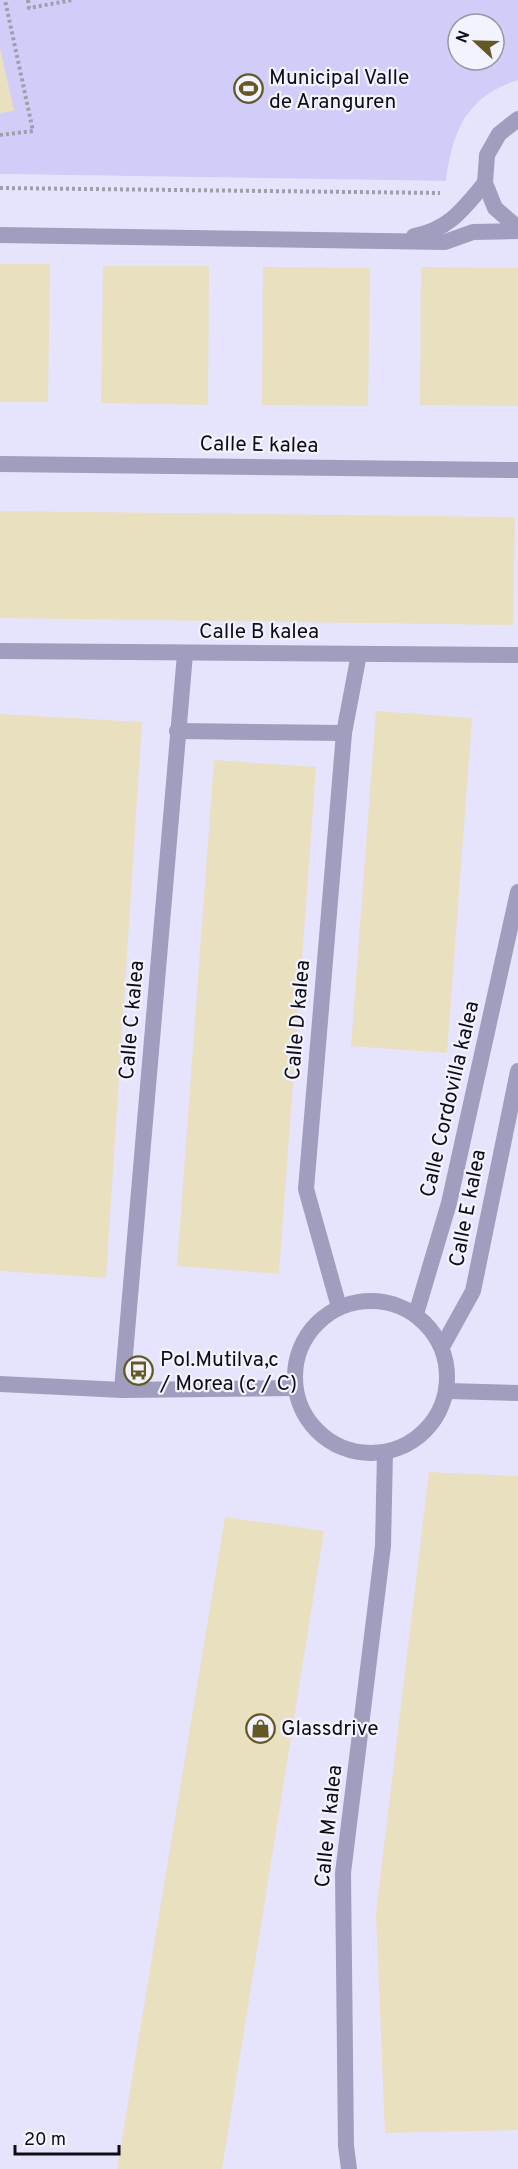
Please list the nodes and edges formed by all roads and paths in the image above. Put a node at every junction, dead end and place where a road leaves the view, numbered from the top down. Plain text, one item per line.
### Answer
1 (6, 0) edge
2 (28, 0) edge
3 (73, 0) edge
4 (518, 119) edge
5 (0, 135) edge
6 (485, 183) junction
7 (0, 188) edge
8 (444, 193) dead end
9 (518, 229) edge
10 (0, 235) edge
11 (387, 241) junction
12 (0, 464) edge
13 (518, 470) edge
14 (0, 651) edge
15 (184, 654) junction
16 (359, 654) junction
17 (518, 655) edge
18 (177, 731) junction
19 (344, 733) junction
20 (518, 895) edge
21 (518, 1071) edge
22 (339, 1307) junction
23 (416, 1314) junction
24 (442, 1347) junction
25 (0, 1384) edge
26 (296, 1388) junction
27 (122, 1390) junction
28 (447, 1391) junction
29 (518, 1393) edge
30 (385, 1452) junction
31 (349, 2169) edge

1 - 5 path
2 - 3 path
4 - 6 street
6 - 9 street
6 - 11 street
7 - 8 path
9 - 11 street
10 - 11 street
12 - 13 street, Calle E kalea
14 - 15 street, Calle B kalea
15 - 16 street, Calle B kalea
15 - 18 street, Calle C kalea
16 - 17 street, Calle B kalea
16 - 19 street, Calle D kalea
18 - 19 street
18 - 27 street, Calle C kalea
19 - 22 street, Calle D kalea
20 - 23 street, Calle Cordovilla kalea
21 - 24 street, Calle E kalea
22 - 23 street
22 - 26 street
23 - 24 street
24 - 28 street
25 - 27 street
26 - 27 street
26 - 30 street
28 - 29 street
28 - 30 street
30 - 31 street, Calle M kalea

